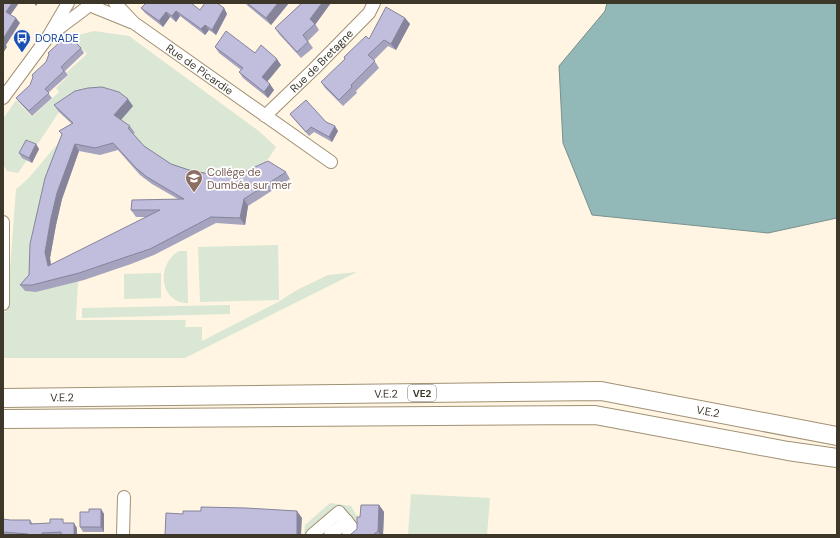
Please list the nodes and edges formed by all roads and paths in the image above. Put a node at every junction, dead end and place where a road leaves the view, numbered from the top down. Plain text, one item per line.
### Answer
1 (68, 3) edge
2 (115, 3) edge
3 (374, 3) edge
4 (89, 5) edge
5 (134, 23) junction
6 (48, 37) junction
7 (3, 98) edge
8 (265, 116) junction
9 (331, 162) dead end
10 (3, 222) edge
11 (3, 304) edge
12 (3, 398) edge
13 (3, 419) edge
14 (837, 436) edge
15 (837, 458) edge
16 (124, 497) dead end
17 (340, 529) edge
18 (320, 534) edge
19 (123, 535) edge

1 - 6 street
2 - 5 street, Rue de Picardie
3 - 8 street, Rue de Bretagne
4 - 5 street, Rue de Picardie
4 - 6 street
5 - 8 street, Rue de Picardie
6 - 7 street
8 - 9 street, Rue de Picardie
10 - 11 street
12 - 14 highway, V.E.2 / VE2
13 - 15 highway, V.E.2 / VE2
16 - 19 street
17 - 18 street

